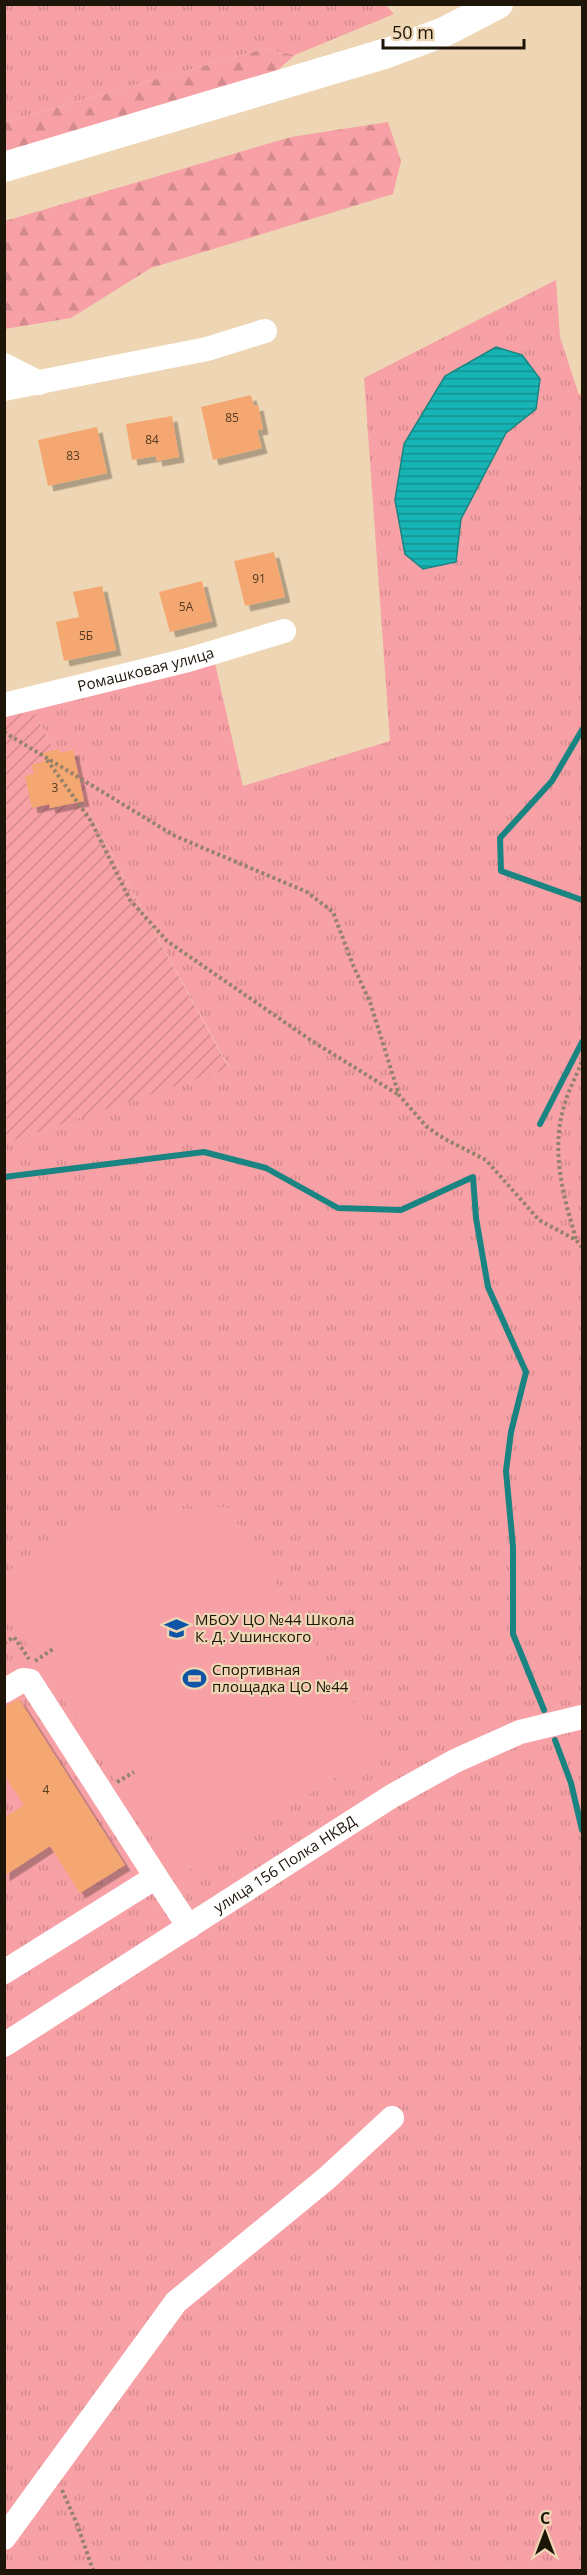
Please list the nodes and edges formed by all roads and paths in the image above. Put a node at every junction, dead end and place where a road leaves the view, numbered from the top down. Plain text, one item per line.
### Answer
1 (498, 4) edge
2 (4, 167) edge
3 (265, 331) dead end
4 (4, 365) edge
5 (39, 383) junction
6 (4, 389) edge
7 (284, 632) dead end
8 (4, 705) edge
9 (4, 732) edge
10 (45, 759) junction
11 (582, 1061) edge
12 (399, 1095) junction
13 (576, 1239) junction
14 (582, 1247) edge
15 (14, 1637) dead end
16 (4, 1643) edge
17 (53, 1649) dead end
18 (32, 1663) dead end
19 (4, 1691) edge
20 (582, 1717) edge
21 (156, 1877) junction
22 (189, 1927) junction
23 (4, 1972) edge
24 (4, 2045) edge
25 (392, 2118) dead end
26 (54, 2471) junction
27 (4, 2538) edge
28 (93, 2571) edge

1 - 2 main road
3 - 5 street
4 - 5 street
5 - 6 street
7 - 8 street, Ромашковая улица
9 - 10 path
10 - 12 path
10 - 12 path
11 - 13 path
12 - 13 path
13 - 14 path
15 - 16 path
17 - 18 path
19 - 21 street
20 - 22 street, улица 156 Полка НКВД
21 - 22 street
21 - 23 street
22 - 24 street, улица 156 Полка НКВД
25 - 26 street
26 - 27 street
26 - 28 path

